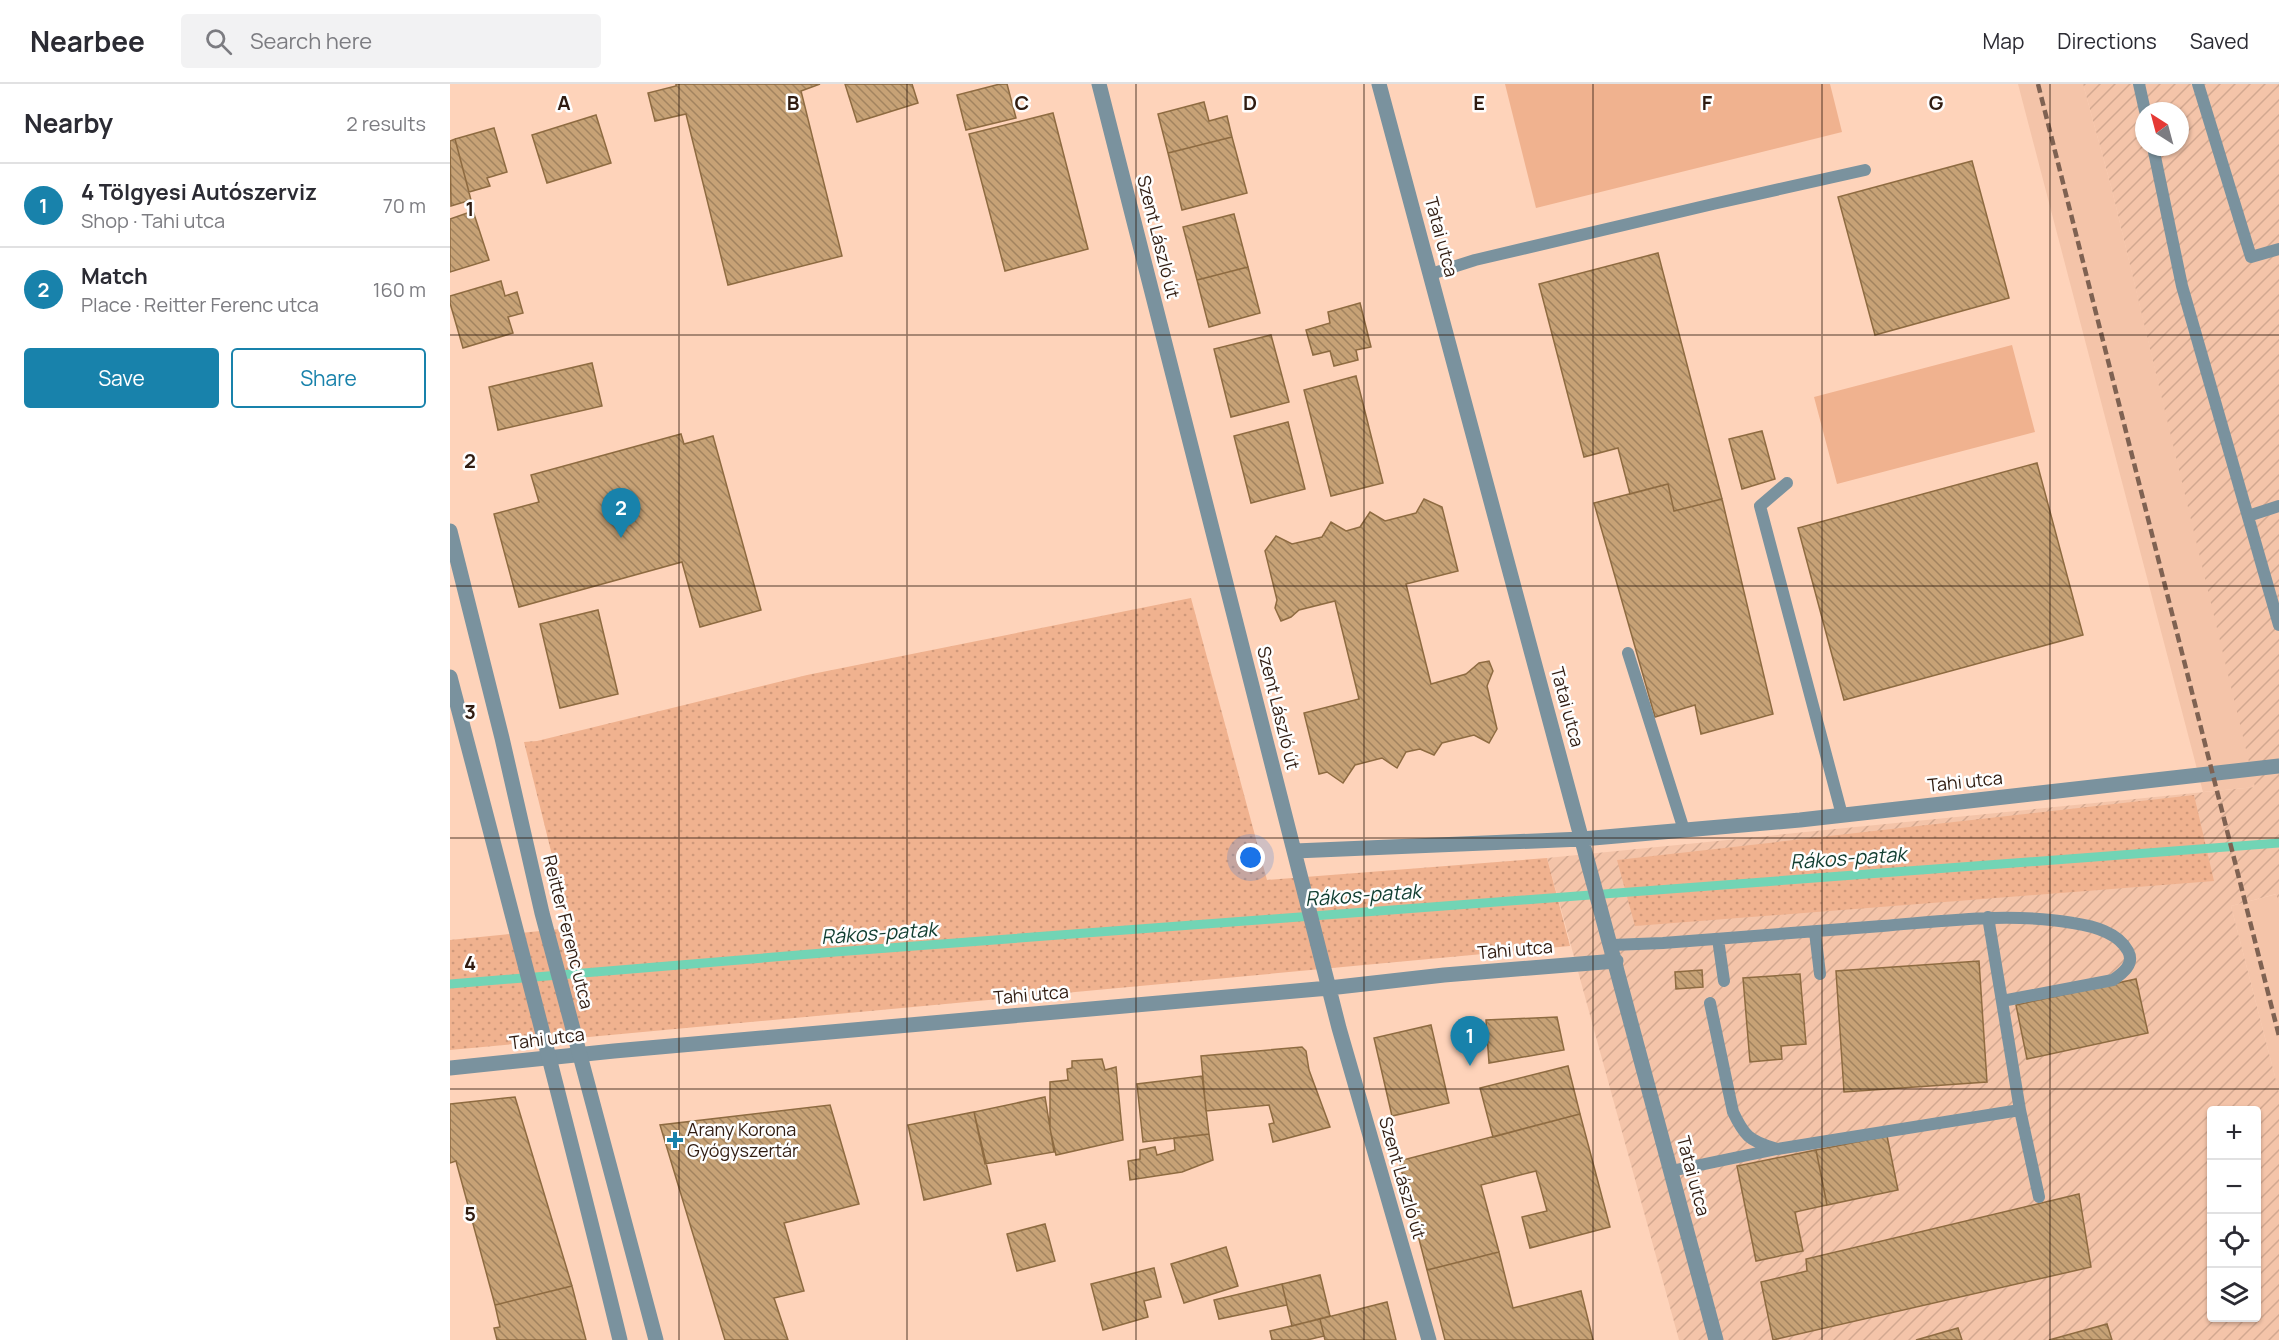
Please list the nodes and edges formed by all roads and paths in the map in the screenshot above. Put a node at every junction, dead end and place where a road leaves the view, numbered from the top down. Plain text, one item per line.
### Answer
1 (1099, 84) edge
2 (1379, 84) edge
3 (2139, 84) edge
4 (2198, 84) edge
5 (2143, 102) edge
6 (2155, 156) edge
7 (1865, 170) dead end
8 (2279, 249) edge
9 (1431, 274) junction
10 (1787, 483) dead end
11 (2279, 506) edge
12 (2248, 516) junction
13 (450, 531) edge
14 (2274, 591) edge
15 (2279, 625) edge
16 (1628, 653) dead end
17 (450, 677) edge
18 (2279, 766) edge
19 (1842, 815) junction
20 (1684, 830) junction
21 (1581, 839) junction
22 (1295, 851) junction
23 (1988, 917) junction
24 (1815, 932) junction
25 (1610, 939) junction
26 (1718, 939) junction
27 (1616, 961) junction
28 (1820, 974) dead end
29 (1724, 981) dead end
30 (1329, 988) junction
31 (2002, 1001) junction
32 (1710, 1003) dead end
33 (580, 1055) junction
34 (550, 1058) junction
35 (450, 1068) edge
36 (2020, 1110) junction
37 (1777, 1149) junction
38 (1671, 1171) junction
39 (2039, 1197) dead end
40 (620, 1340) edge
41 (656, 1340) edge
42 (1429, 1340) edge
43 (1716, 1340) edge

1 - 22 street, Szent László út
2 - 9 street, Tatai utca
3 - 5 lane
4 - 8 lane
6 - 12 lane
7 - 9 lane
9 - 21 street, Tatai utca
10 - 19 lane
11 - 12 lane
12 - 14 lane
13 - 33 street, Reitter Ferenc utca
14 - 15 lane
16 - 20 lane
17 - 34 street
18 - 19 street, Tahi utca
19 - 20 street, Tahi utca
20 - 21 street, Tahi utca
21 - 22 street, Tahi utca
21 - 25 street, Tatai utca
22 - 30 street, Szent László út
23 - 24 lane
23 - 31 lane
23 - 31 lane
24 - 26 lane
24 - 28 lane
25 - 26 lane
25 - 27 street, Tatai utca
26 - 29 lane
27 - 30 street, Tahi utca
27 - 38 street, Tatai utca
30 - 33 street, Tahi utca
30 - 42 street, Szent László út
31 - 36 lane
32 - 37 lane
33 - 34 street, Tahi utca
33 - 41 street, Reitter Ferenc utca
34 - 35 street, Tahi utca
34 - 40 street
36 - 37 lane
36 - 39 lane
37 - 38 lane
38 - 43 street, Tatai utca

